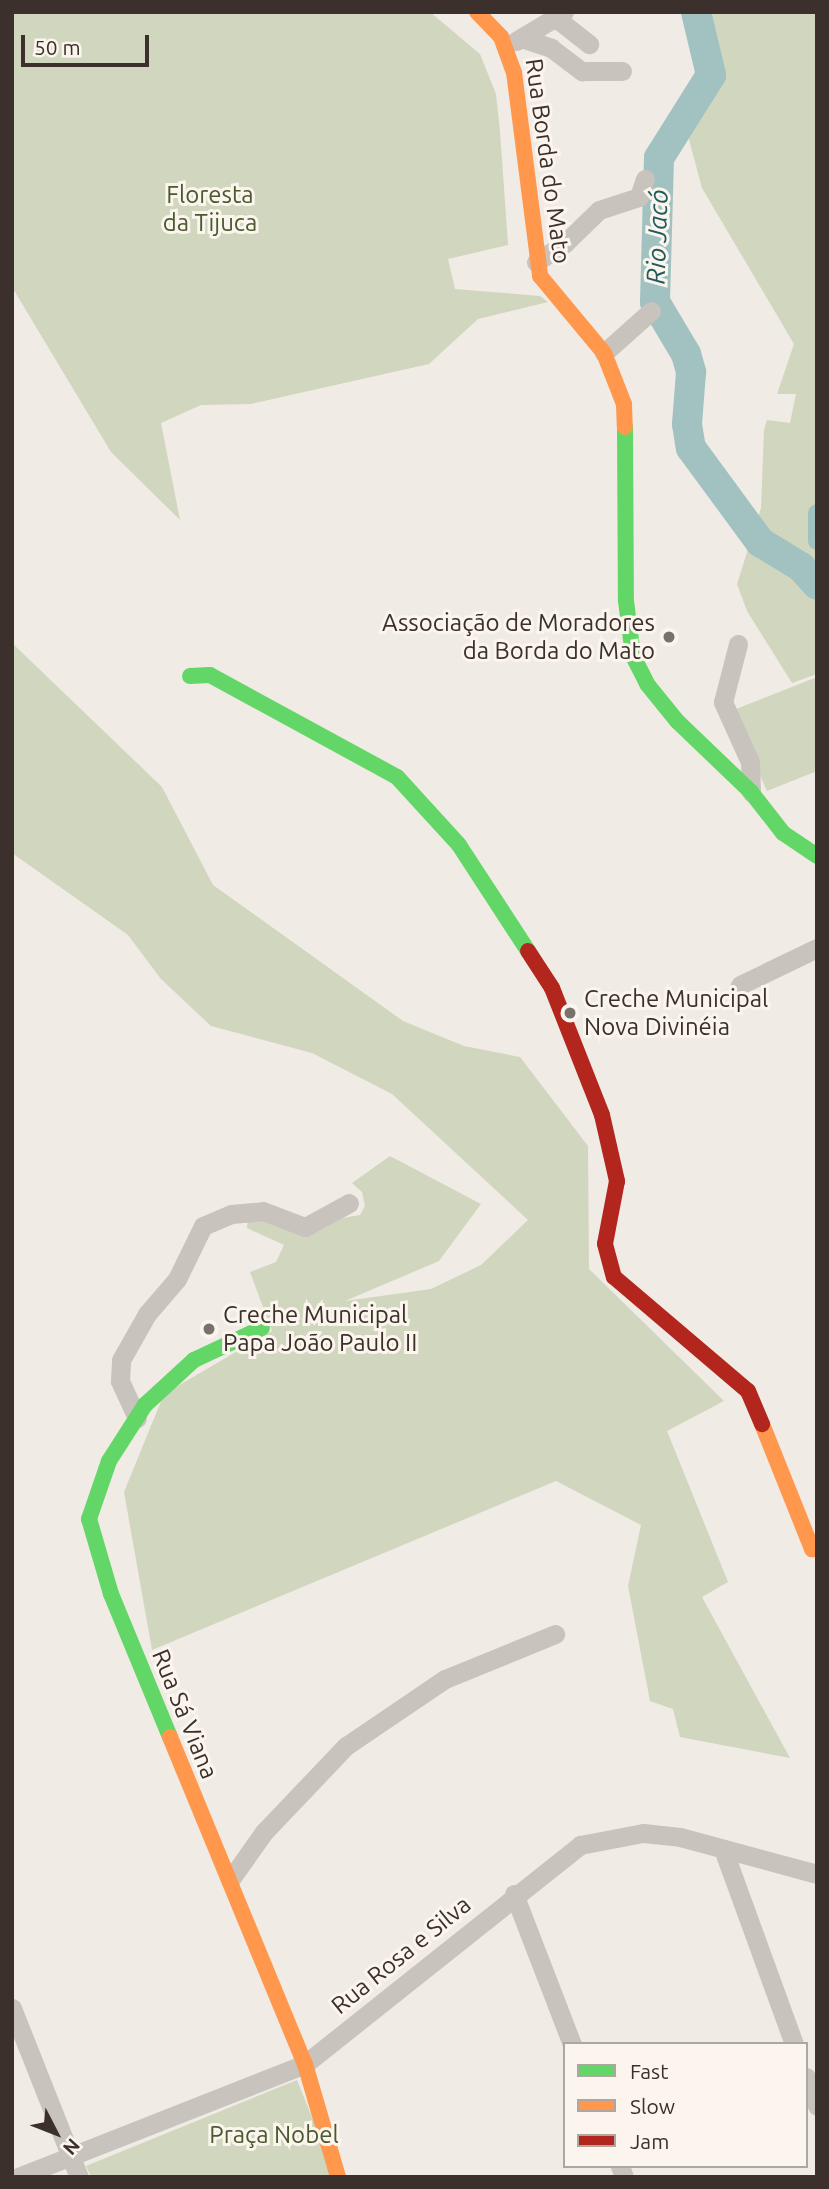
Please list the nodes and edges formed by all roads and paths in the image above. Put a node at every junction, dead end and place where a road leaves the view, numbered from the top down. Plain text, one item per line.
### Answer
1 (477, 12) edge
2 (560, 16) edge
3 (514, 42) junction
4 (589, 44) dead end
5 (622, 71) dead end
6 (645, 179) dead end
7 (536, 262) junction
8 (651, 311) dead end
9 (604, 354) junction
10 (738, 644) dead end
11 (190, 676) dead end
12 (751, 792) junction
13 (817, 856) edge
14 (817, 948) edge
15 (740, 985) dead end
16 (349, 1203) dead end
17 (262, 1328) dead end
18 (137, 1418) junction
19 (814, 1549) edge
20 (555, 1634) dead end
21 (723, 1849) junction
22 (817, 1874) edge
23 (230, 1881) junction
24 (514, 1895) junction
25 (12, 2007) edge
26 (571, 2042) edge
27 (793, 2042) edge
28 (305, 2064) junction
29 (808, 2082) edge
30 (817, 2106) edge
31 (71, 2156) junction
32 (18, 2177) edge
33 (79, 2177) edge
34 (338, 2177) edge

1 - 3 street, Rua Borda do Mato
2 - 3 street
2 - 4 street
3 - 5 street
3 - 7 street, Rua Borda do Mato
6 - 7 street
7 - 9 street, Rua Borda do Mato
8 - 9 street
9 - 12 street, Rua Borda do Mato
10 - 12 street
11 - 19 street
12 - 13 street, Rua Borda do Mato
14 - 15 street
16 - 18 street
17 - 18 street, Rua Sá Viana
18 - 23 street, Rua Sá Viana
20 - 23 street
21 - 22 street, Rua Rosa e Silva
21 - 24 street, Rua Rosa e Silva
21 - 27 street
23 - 28 street, Rua Sá Viana
24 - 26 street
24 - 28 street, Rua Rosa e Silva
25 - 31 street
28 - 31 street, Rua Rosa e Silva
28 - 34 street, Rua Sá Viana
29 - 30 street
31 - 32 street, Rua Rosa e Silva
31 - 33 street

